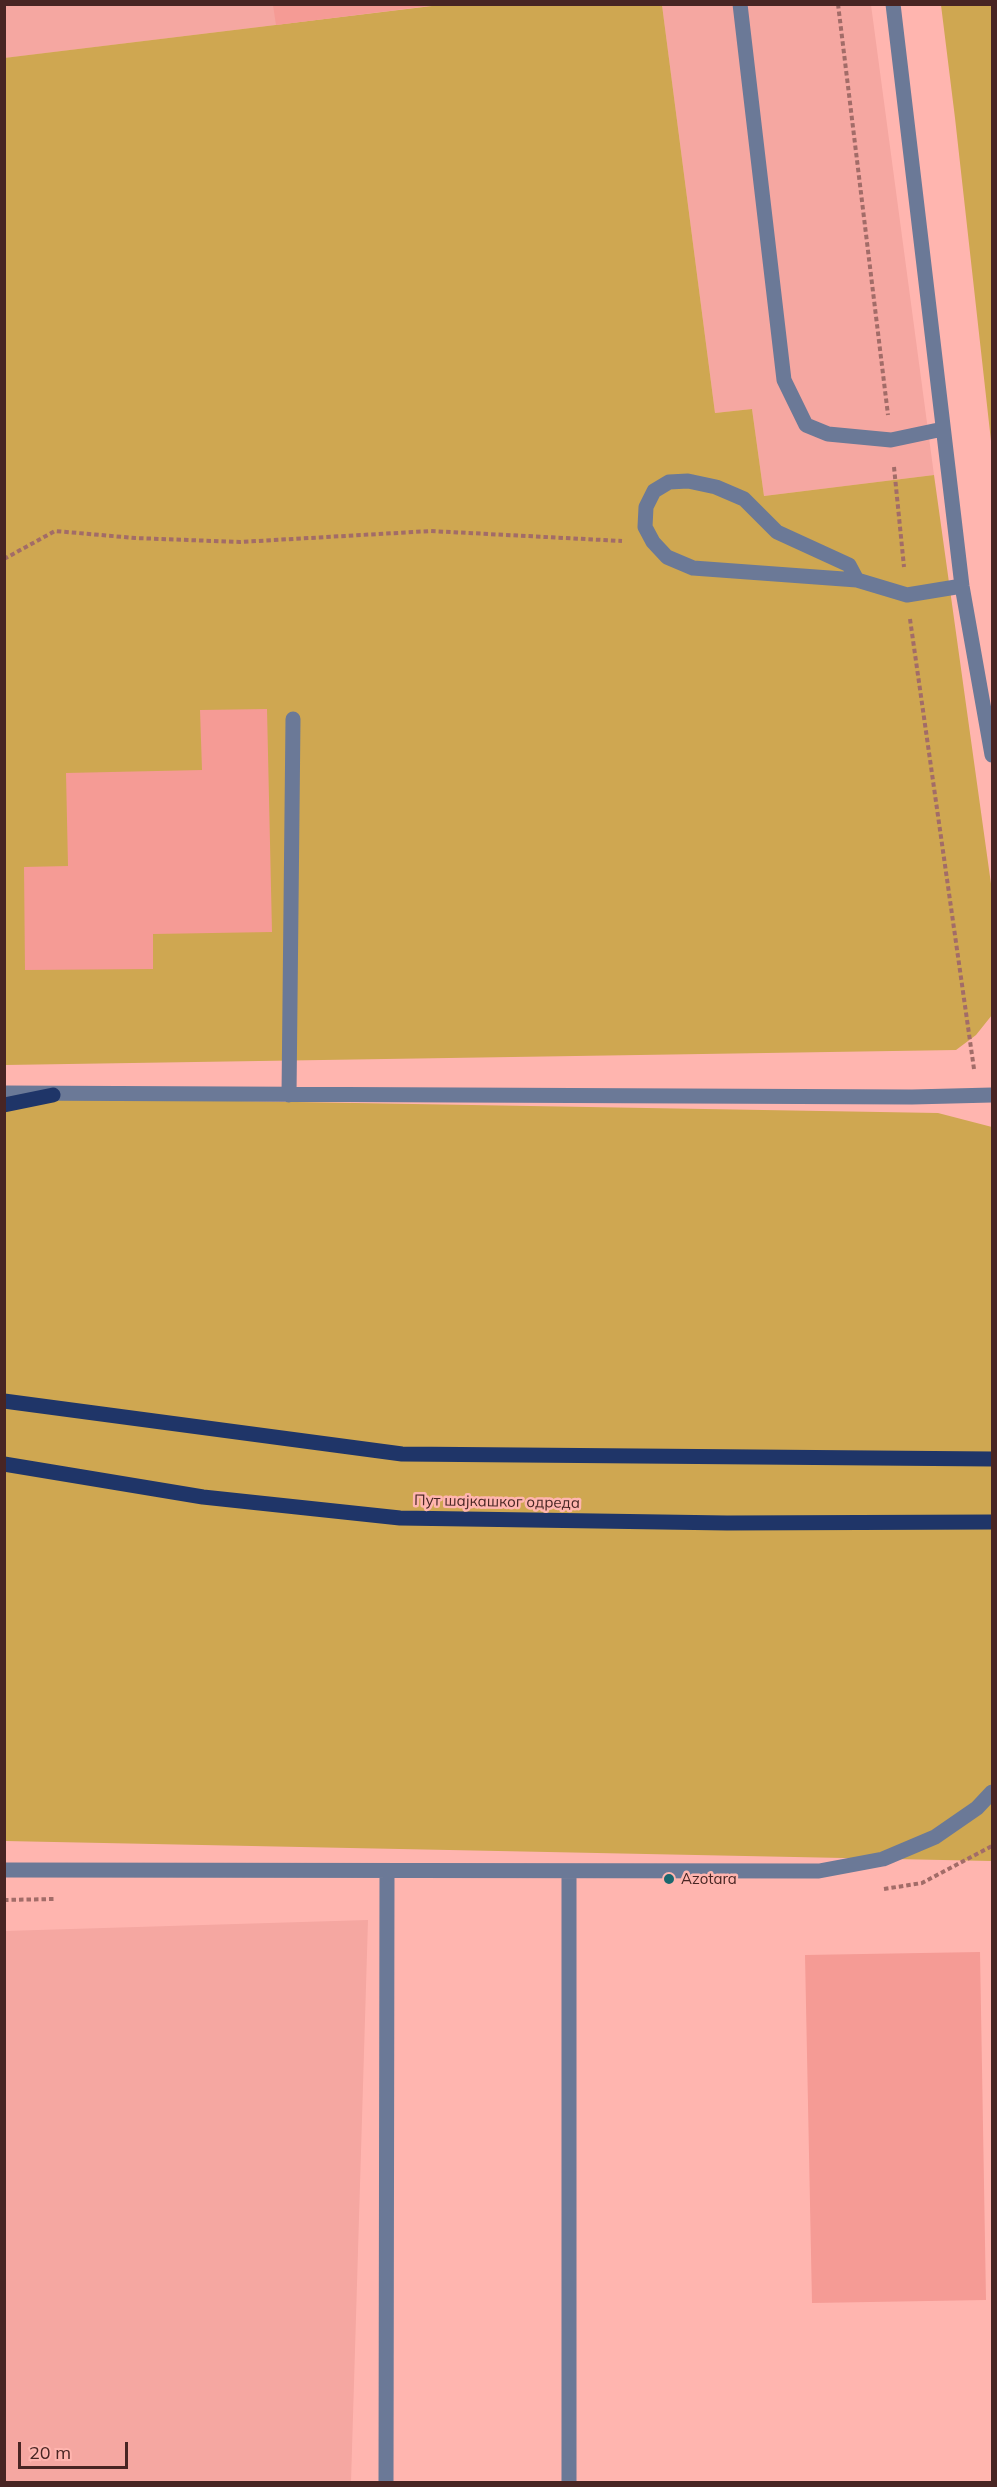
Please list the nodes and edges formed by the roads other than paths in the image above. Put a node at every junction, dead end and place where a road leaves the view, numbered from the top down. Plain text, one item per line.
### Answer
1 (740, 4) edge
2 (893, 4) edge
3 (943, 429) junction
4 (857, 580) junction
5 (962, 586) junction
6 (292, 719) dead end
7 (993, 755) edge
8 (4, 1093) edge
9 (52, 1095) junction
10 (289, 1095) junction
11 (985, 1096) edge
12 (4, 1105) edge
13 (4, 1392) edge
14 (4, 1401) edge
15 (28, 1406) junction
16 (993, 1460) edge
17 (4, 1464) edge
18 (993, 1522) edge
19 (993, 1792) edge
20 (4, 1870) edge
21 (387, 1872) junction
22 (569, 1872) junction
23 (386, 2482) edge
24 (569, 2482) edge

1 - 3 street
2 - 3 street
3 - 5 street
4 - 4 street
4 - 5 street
5 - 7 street
6 - 10 street
8 - 9 street
9 - 10 street
9 - 12 main road
10 - 11 street
13 - 15 main road
14 - 15 main road
15 - 16 main road
17 - 18 main road, Пут шајкашког одреда
19 - 22 street
20 - 21 street
21 - 22 street
21 - 23 street
22 - 24 street

